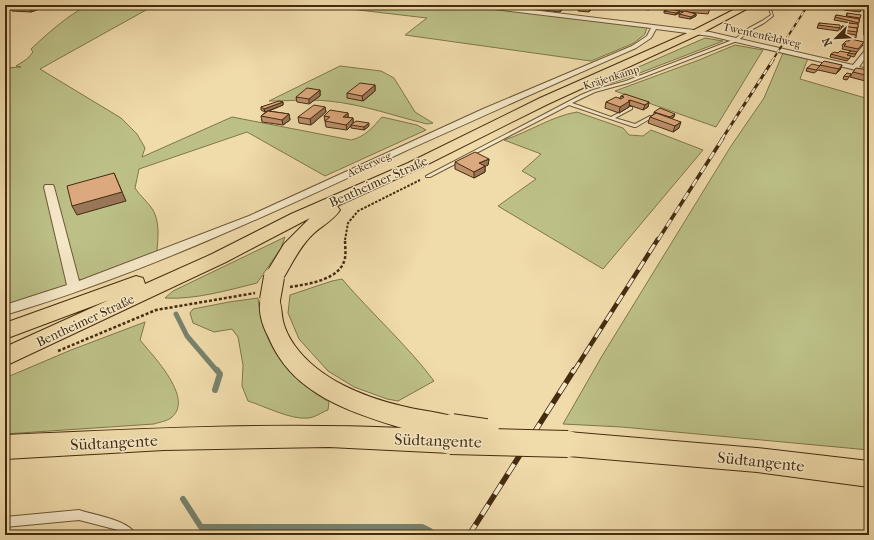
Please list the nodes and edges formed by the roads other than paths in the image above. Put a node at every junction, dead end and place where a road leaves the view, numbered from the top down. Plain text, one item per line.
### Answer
1 (478, 5) edge
2 (750, 5) edge
3 (867, 5) edge
4 (769, 6) dead end
5 (655, 26) junction
6 (697, 32) junction
7 (869, 38) edge
8 (736, 40) junction
9 (869, 49) edge
10 (854, 67) junction
11 (869, 71) edge
12 (568, 103) junction
13 (631, 108) edge
14 (651, 117) edge
15 (611, 118) junction
16 (395, 173) junction
17 (428, 176) road end
18 (49, 187) dead end
19 (297, 218) junction
20 (74, 288) junction
21 (5, 310) edge
22 (5, 331) edge
23 (5, 356) edge
24 (451, 434) junction
25 (5, 447) edge
26 (869, 474) edge
27 (5, 522) edge
28 (131, 535) edge

1 - 5 street, Twentenfeldweg
2 - 6 main road, Bentheimer Straße
3 - 7 street
4 - 8 lane, Kräjenkamp
5 - 6 street, Twentenfeldweg
5 - 20 street, Ackerweg
6 - 8 street, Twentenfeldweg
6 - 16 main road, Bentheimer Straße
8 - 10 street, Twentenfeldweg
8 - 12 lane, Kräjenkamp
9 - 10 street
10 - 11 street, Twentenfeldweg
12 - 15 lane
12 - 17 lane, Kräjenkamp
13 - 15 lane
14 - 15 lane
16 - 19 main road, Bentheimer Straße
16 - 24 main road
18 - 20 street
19 - 22 main road
19 - 23 main road, Bentheimer Straße
20 - 21 street, Ackerweg
24 - 25 main road, Südtangente
24 - 26 main road, Südtangente, bridge
27 - 28 lane

